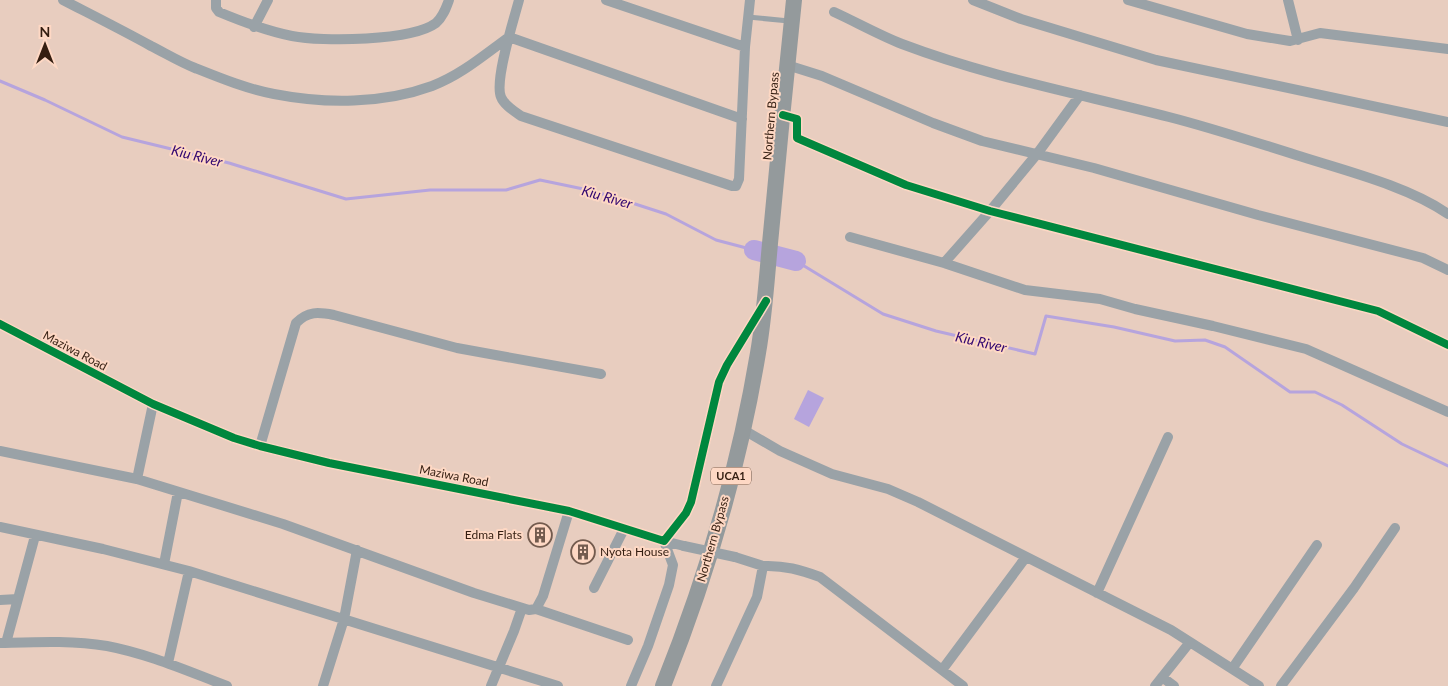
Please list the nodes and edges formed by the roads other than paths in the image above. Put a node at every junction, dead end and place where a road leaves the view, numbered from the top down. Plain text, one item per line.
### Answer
1 (63, 0) edge
2 (216, 0) edge
3 (268, 0) edge
4 (449, 0) edge
5 (519, 0) edge
6 (606, 0) edge
7 (750, 0) edge
8 (794, 0) edge
9 (973, 0) edge
10 (1128, 0) edge
11 (1288, 0) edge
12 (834, 12) dead end
13 (748, 17) junction
14 (792, 22) junction
15 (254, 26) junction
16 (509, 37) junction
17 (1298, 40) junction
18 (745, 47) junction
19 (1448, 49) edge
20 (787, 65) junction
21 (1080, 95) junction
22 (783, 115) junction
23 (742, 119) junction
24 (1448, 122) edge
25 (1037, 154) junction
26 (990, 212) junction
27 (1448, 214) edge
28 (850, 237) dead end
29 (944, 263) junction
30 (1448, 270) edge
31 (766, 302) junction
32 (0, 324) edge
33 (1448, 345) edge
34 (601, 374) dead end
35 (153, 404) junction
36 (1448, 412) edge
37 (742, 429) junction
38 (1168, 437) dead end
39 (260, 446) junction
40 (0, 451) edge
41 (137, 479) junction
42 (178, 492) junction
43 (569, 511) junction
44 (0, 527) edge
45 (1395, 528) dead end
46 (624, 529) junction
47 (35, 536) junction
48 (664, 541) junction
49 (1317, 545) dead end
50 (357, 550) junction
51 (1026, 557) junction
52 (164, 564) junction
53 (763, 566) junction
54 (189, 571) junction
55 (594, 588) dead end
56 (1097, 593) junction
57 (18, 599) junction
58 (0, 600) edge
59 (522, 608) junction
60 (536, 609) junction
61 (344, 619) junction
62 (628, 640) dead end
63 (1190, 642) junction
64 (3, 643) edge
65 (168, 663) junction
66 (499, 668) junction
67 (1232, 669) junction
68 (942, 670) junction
69 (1162, 677) junction
70 (227, 686) edge
71 (323, 686) edge
72 (492, 686) edge
73 (558, 686) edge
74 (631, 686) edge
75 (663, 686) edge
76 (716, 686) edge
77 (963, 686) edge
78 (1154, 686) edge
79 (1174, 686) edge
80 (1259, 686) edge
81 (1281, 686) edge

1 - 16 street
2 - 15 street
3 - 15 street
4 - 15 street
5 - 16 street
6 - 18 street
7 - 13 street
8 - 14 main road, Northern Bypass / UCA1
9 - 24 street
10 - 17 street
11 - 17 street
12 - 21 street
13 - 14 lane
13 - 18 street
14 - 20 main road, Northern Bypass / UCA1
16 - 23 street
16 - 23 street
17 - 19 street
18 - 23 street
20 - 22 main road, Northern Bypass / UCA1
20 - 25 street
21 - 25 street
21 - 27 street
22 - 26 street
22 - 31 main road, Northern Bypass / UCA1
25 - 26 street
25 - 30 street
26 - 29 street
26 - 33 street
28 - 29 street
29 - 36 street
31 - 37 main road, Northern Bypass / UCA1
31 - 48 street
32 - 35 street, Maziwa Road
34 - 39 street
35 - 39 street, Maziwa Road
35 - 41 street
37 - 51 street
37 - 75 main road, Northern Bypass / UCA1
38 - 56 street
39 - 43 street, Maziwa Road
40 - 41 street
41 - 42 street
42 - 50 street
42 - 52 street
43 - 46 street, Maziwa Road
43 - 60 street
44 - 47 street
45 - 81 street
46 - 48 street, Maziwa Road
46 - 55 street
47 - 52 street
47 - 57 street
48 - 53 street, Maziwa Road, bridge
48 - 74 street
49 - 67 street
50 - 59 street
50 - 61 street
51 - 56 street
51 - 68 street
52 - 54 street
53 - 68 street, Maziwa Road
53 - 76 street
54 - 61 street
54 - 65 street
56 - 63 street
57 - 58 street
57 - 64 street
59 - 60 street
59 - 66 street
60 - 62 street
61 - 66 street
61 - 71 street
63 - 67 street
63 - 69 street
64 - 65 street
65 - 70 street
66 - 72 street
66 - 73 street
67 - 80 street
68 - 77 street, Maziwa Road
69 - 78 street
69 - 79 street

